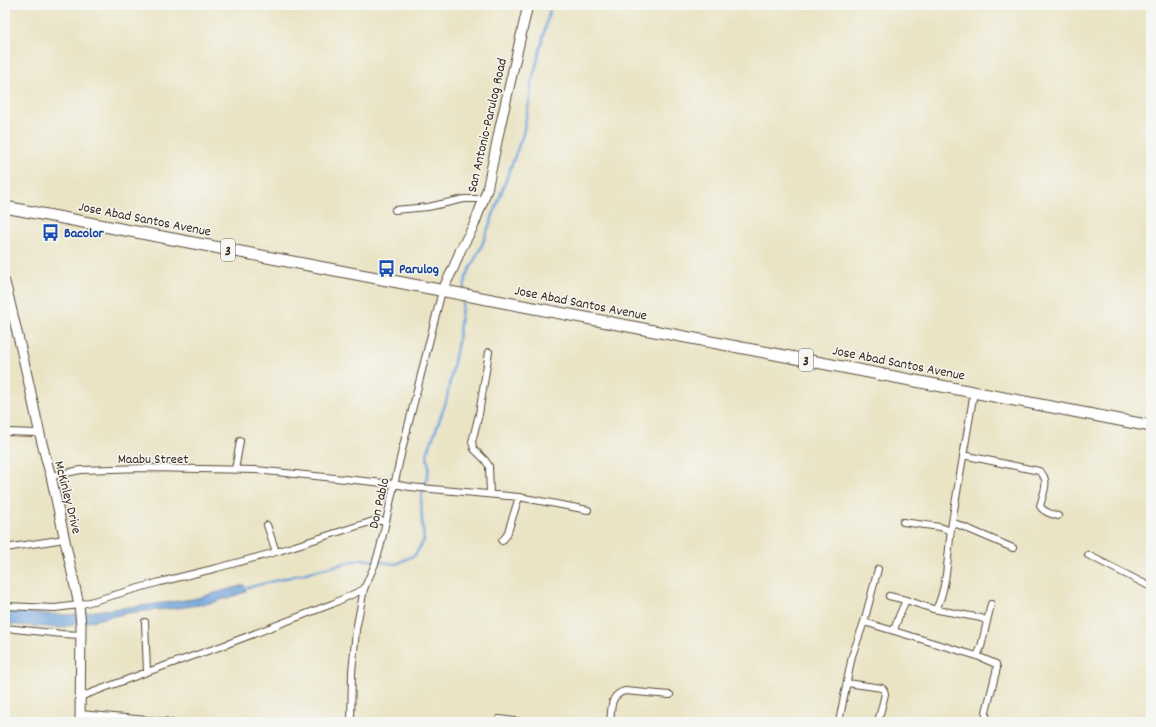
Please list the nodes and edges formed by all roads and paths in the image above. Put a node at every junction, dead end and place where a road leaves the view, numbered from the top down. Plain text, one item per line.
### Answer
1 (528, 5) edge
2 (484, 199) junction
3 (5, 207) edge
4 (395, 210) dead end
5 (5, 282) edge
6 (447, 292) junction
7 (489, 352) dead end
8 (974, 392) junction
9 (1151, 426) edge
10 (5, 432) edge
11 (39, 433) junction
12 (240, 441) dead end
13 (963, 455) junction
14 (235, 470) junction
15 (51, 476) junction
16 (394, 484) junction
17 (490, 494) junction
18 (519, 497) junction
19 (588, 510) dead end
20 (1058, 516) dead end
21 (386, 521) junction
22 (903, 522) dead end
23 (952, 522) junction
24 (267, 525) dead end
25 (951, 531) junction
26 (65, 539) junction
27 (502, 541) dead end
28 (5, 548) edge
29 (1013, 548) dead end
30 (276, 552) junction
31 (1088, 555) dead end
32 (878, 569) dead end
33 (1151, 587) edge
34 (364, 589) junction
35 (889, 596) dead end
36 (906, 600) junction
37 (991, 604) dead end
38 (5, 606) edge
39 (79, 607) junction
40 (936, 609) junction
41 (987, 621) junction
42 (145, 622) dead end
43 (864, 622) junction
44 (5, 628) edge
45 (894, 630) junction
46 (81, 635) junction
47 (977, 656) junction
48 (147, 672) junction
49 (847, 683) junction
50 (670, 695) dead end
51 (80, 697) junction
52 (80, 718) edge
53 (879, 718) dead end
54 (500, 719) dead end
55 (170, 722) edge
56 (351, 722) edge
57 (522, 722) edge
58 (610, 722) edge
59 (839, 722) edge
60 (986, 722) edge

1 - 2 main road, San Antonio-Parulog Road
2 - 4 street
2 - 6 main road, San Antonio-Parulog Road
3 - 6 highway, Jose Abad Santos Avenue / 3
5 - 11 main road, McKinley Drive
6 - 8 highway, Jose Abad Santos Avenue / 3
6 - 16 street, Don Pablo
7 - 17 street
8 - 9 highway, Jose Abad Santos Avenue / 3
8 - 13 street
10 - 11 street
11 - 15 main road, McKinley Drive
12 - 14 street
13 - 20 street
13 - 23 street
14 - 15 street, Maabu Street
14 - 16 street, Maabu Street
15 - 26 main road, McKinley Drive
16 - 17 street, Maabu Street
16 - 21 street, Don Pablo
17 - 18 street, Maabu Street
18 - 19 street, Maabu Street
18 - 27 street
21 - 30 street
21 - 34 street, Don Pablo
22 - 25 street
23 - 25 street
23 - 29 street
24 - 30 street
25 - 40 street
26 - 28 street
26 - 39 main road, McKinley Drive
30 - 39 street
31 - 33 street
32 - 43 street
34 - 48 street
34 - 56 street, Don Pablo
35 - 36 street
36 - 40 street
36 - 45 street
37 - 41 street
38 - 39 street
39 - 46 main road, McKinley Drive
40 - 41 street
41 - 47 street
42 - 48 street
43 - 45 street
43 - 49 street
44 - 46 street
45 - 47 street
46 - 51 main road, McKinley Drive
47 - 60 street
48 - 51 street
49 - 53 street
49 - 59 street
50 - 58 street
51 - 52 main road, McKinley Drive
52 - 55 street
54 - 57 street

